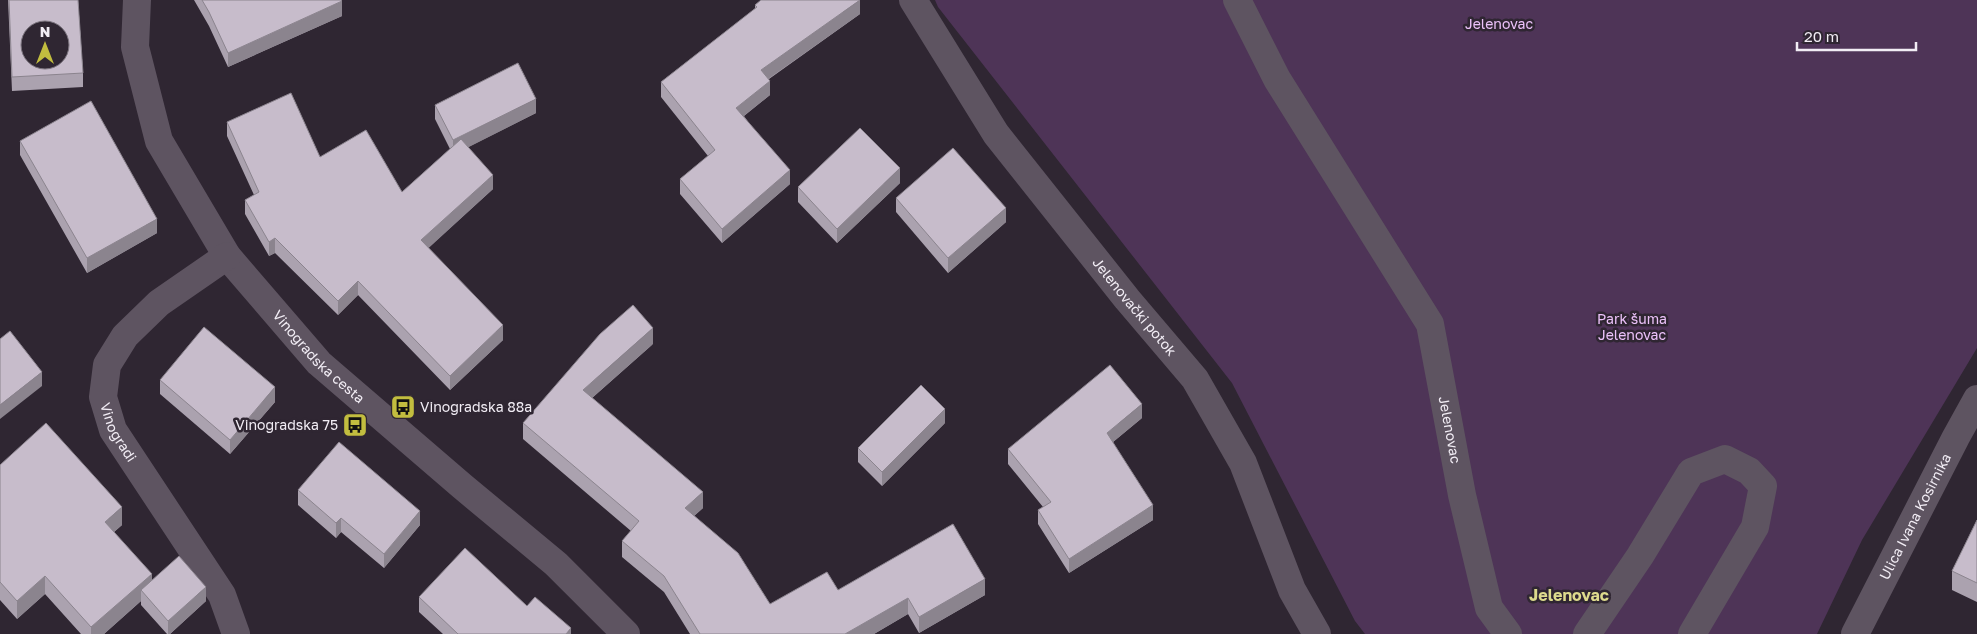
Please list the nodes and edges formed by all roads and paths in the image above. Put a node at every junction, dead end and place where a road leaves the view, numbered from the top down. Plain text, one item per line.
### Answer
1 (137, 0) edge
2 (913, 0) edge
3 (1237, 0) edge
4 (227, 256) junction
5 (1977, 399) edge
6 (236, 634) edge
7 (626, 634) edge
8 (1318, 634) edge
9 (1508, 634) edge
10 (1587, 634) edge
11 (1692, 634) edge
12 (1855, 634) edge

1 - 4 street, Vinogradska cesta
2 - 8 street, Jelenovački potok
3 - 9 street, Jelenovac
4 - 6 street, Vinogradi
4 - 7 street, Vinogradska cesta
5 - 12 street, Ulica Ivana Kosirnika
10 - 11 street

